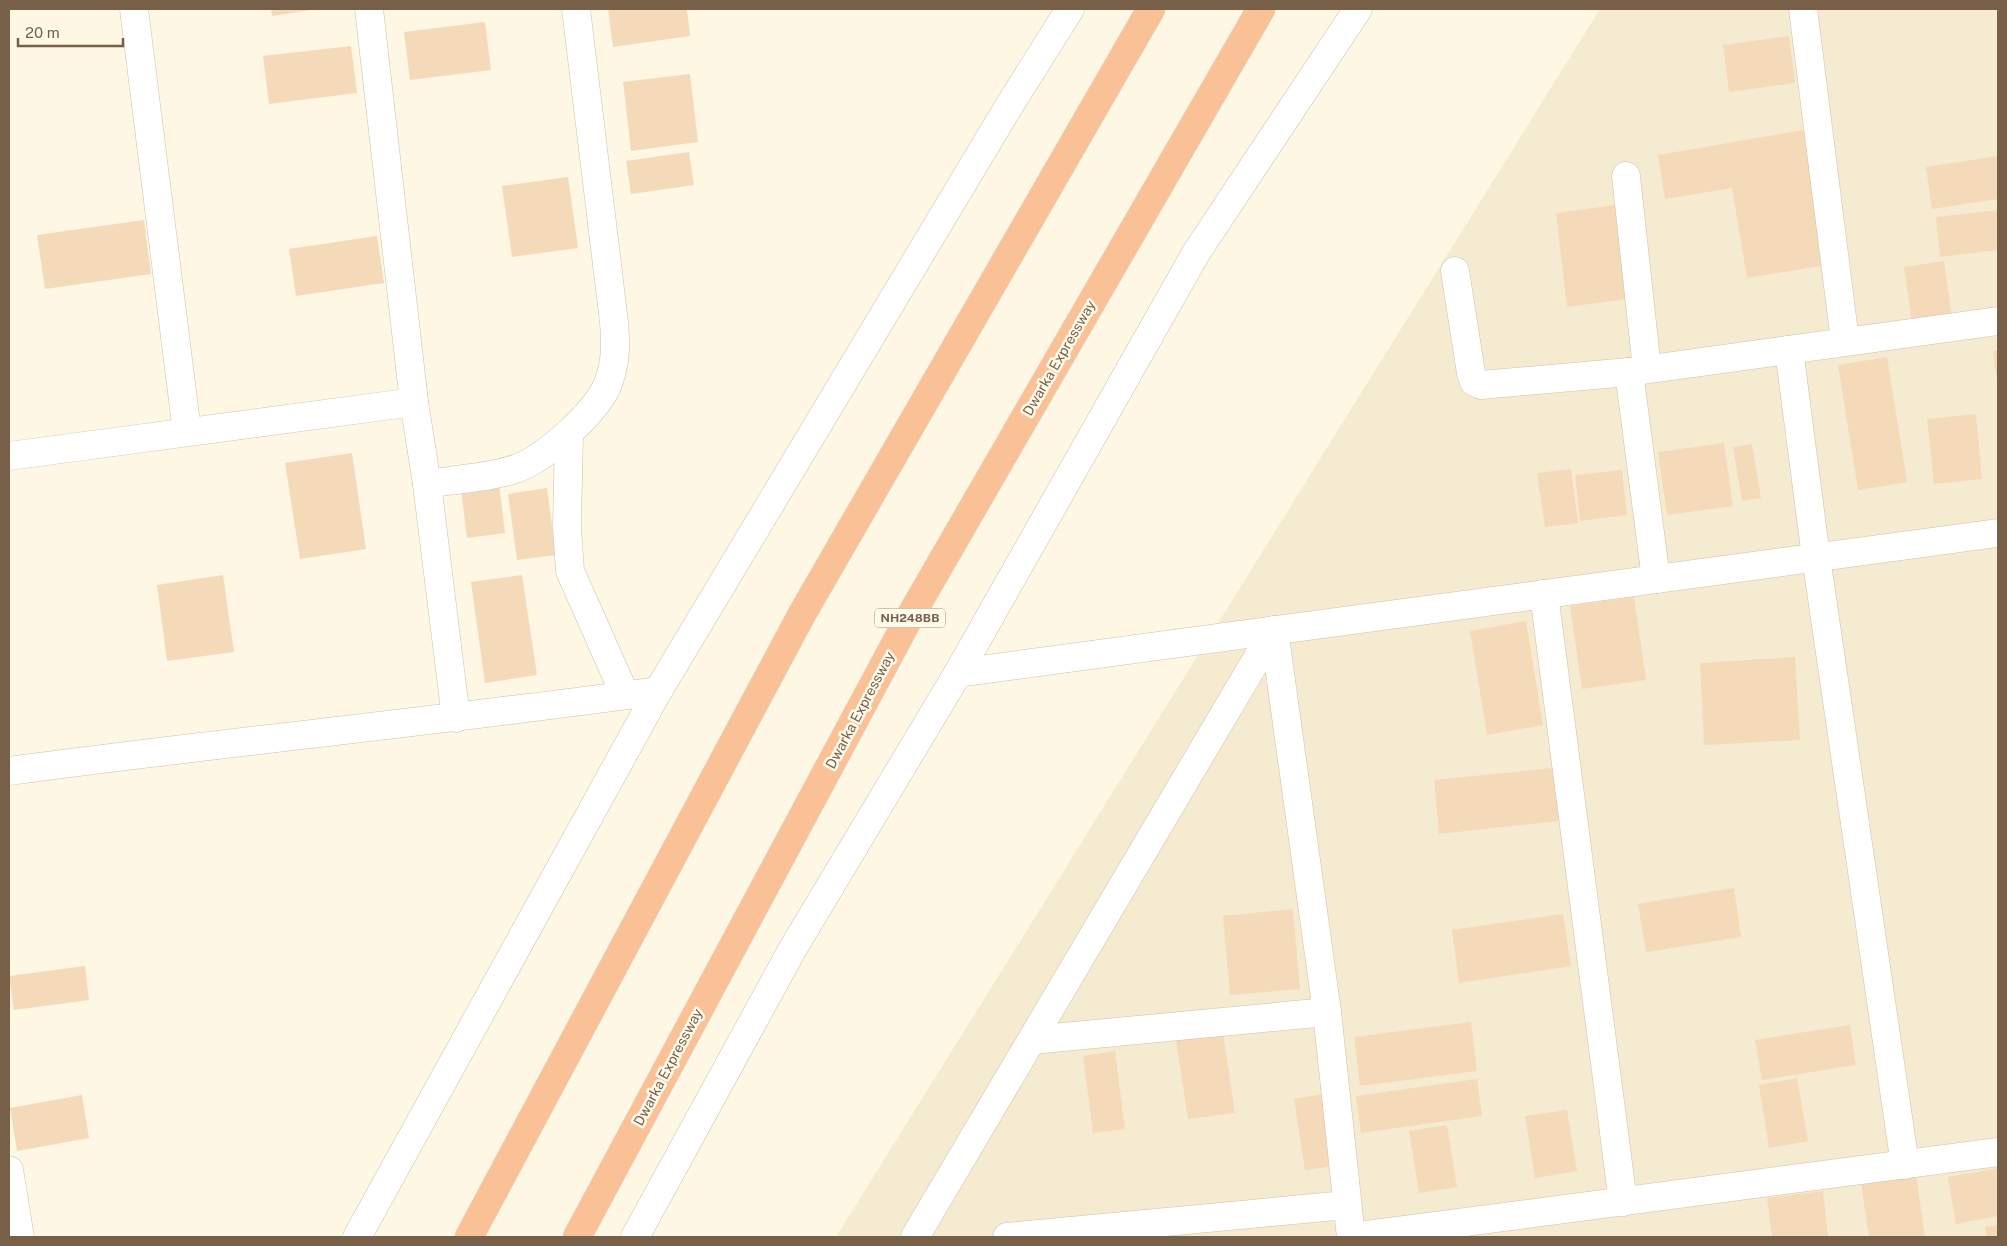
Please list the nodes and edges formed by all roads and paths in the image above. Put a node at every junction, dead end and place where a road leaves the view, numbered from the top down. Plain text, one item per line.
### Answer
1 (134, 9) edge
2 (369, 9) edge
3 (576, 9) edge
4 (1070, 9) edge
5 (1151, 9) edge
6 (1261, 9) edge
7 (1358, 9) edge
8 (1803, 9) edge
9 (1626, 176) dead end
10 (1455, 271) dead end
11 (1998, 321) edge
12 (1845, 341) junction
13 (1789, 350) junction
14 (1638, 370) junction
15 (414, 402) junction
16 (187, 432) junction
17 (569, 433) junction
18 (9, 456) edge
19 (427, 484) junction
20 (1998, 533) edge
21 (1816, 557) junction
22 (1656, 579) junction
23 (1544, 594) junction
24 (1274, 630) junction
25 (958, 673) junction
26 (658, 691) junction
27 (625, 695) junction
28 (456, 718) junction
29 (9, 771) edge
30 (1327, 1012) junction
31 (1032, 1040) junction
32 (1998, 1152) edge
33 (1905, 1165) junction
34 (9, 1170) edge
35 (1623, 1202) junction
36 (1346, 1205) junction
37 (20, 1237) edge
38 (358, 1237) edge
39 (469, 1237) edge
40 (577, 1237) edge
41 (635, 1237) edge
42 (915, 1237) edge
43 (1007, 1237) edge
44 (1351, 1237) edge

1 - 16 street
2 - 15 street
3 - 17 street
4 - 26 street
5 - 39 highway
6 - 40 highway, Dwarka Expressway / NH248BB
7 - 25 street
8 - 12 street
9 - 14 street
10 - 14 street
11 - 12 street
12 - 13 street
13 - 14 street
13 - 21 street
14 - 22 street
15 - 16 street
15 - 19 street
16 - 18 street
17 - 19 street
17 - 27 street
19 - 28 street
20 - 21 street
21 - 22 street
21 - 33 street
22 - 23 street
23 - 24 street
23 - 35 street
24 - 25 street
24 - 30 street
24 - 31 street
25 - 41 street
26 - 27 street
26 - 38 street
27 - 28 street
28 - 29 street
30 - 31 street
30 - 36 street
31 - 42 street
32 - 33 street
33 - 35 street
34 - 37 street
35 - 44 street
36 - 43 street
36 - 44 street

